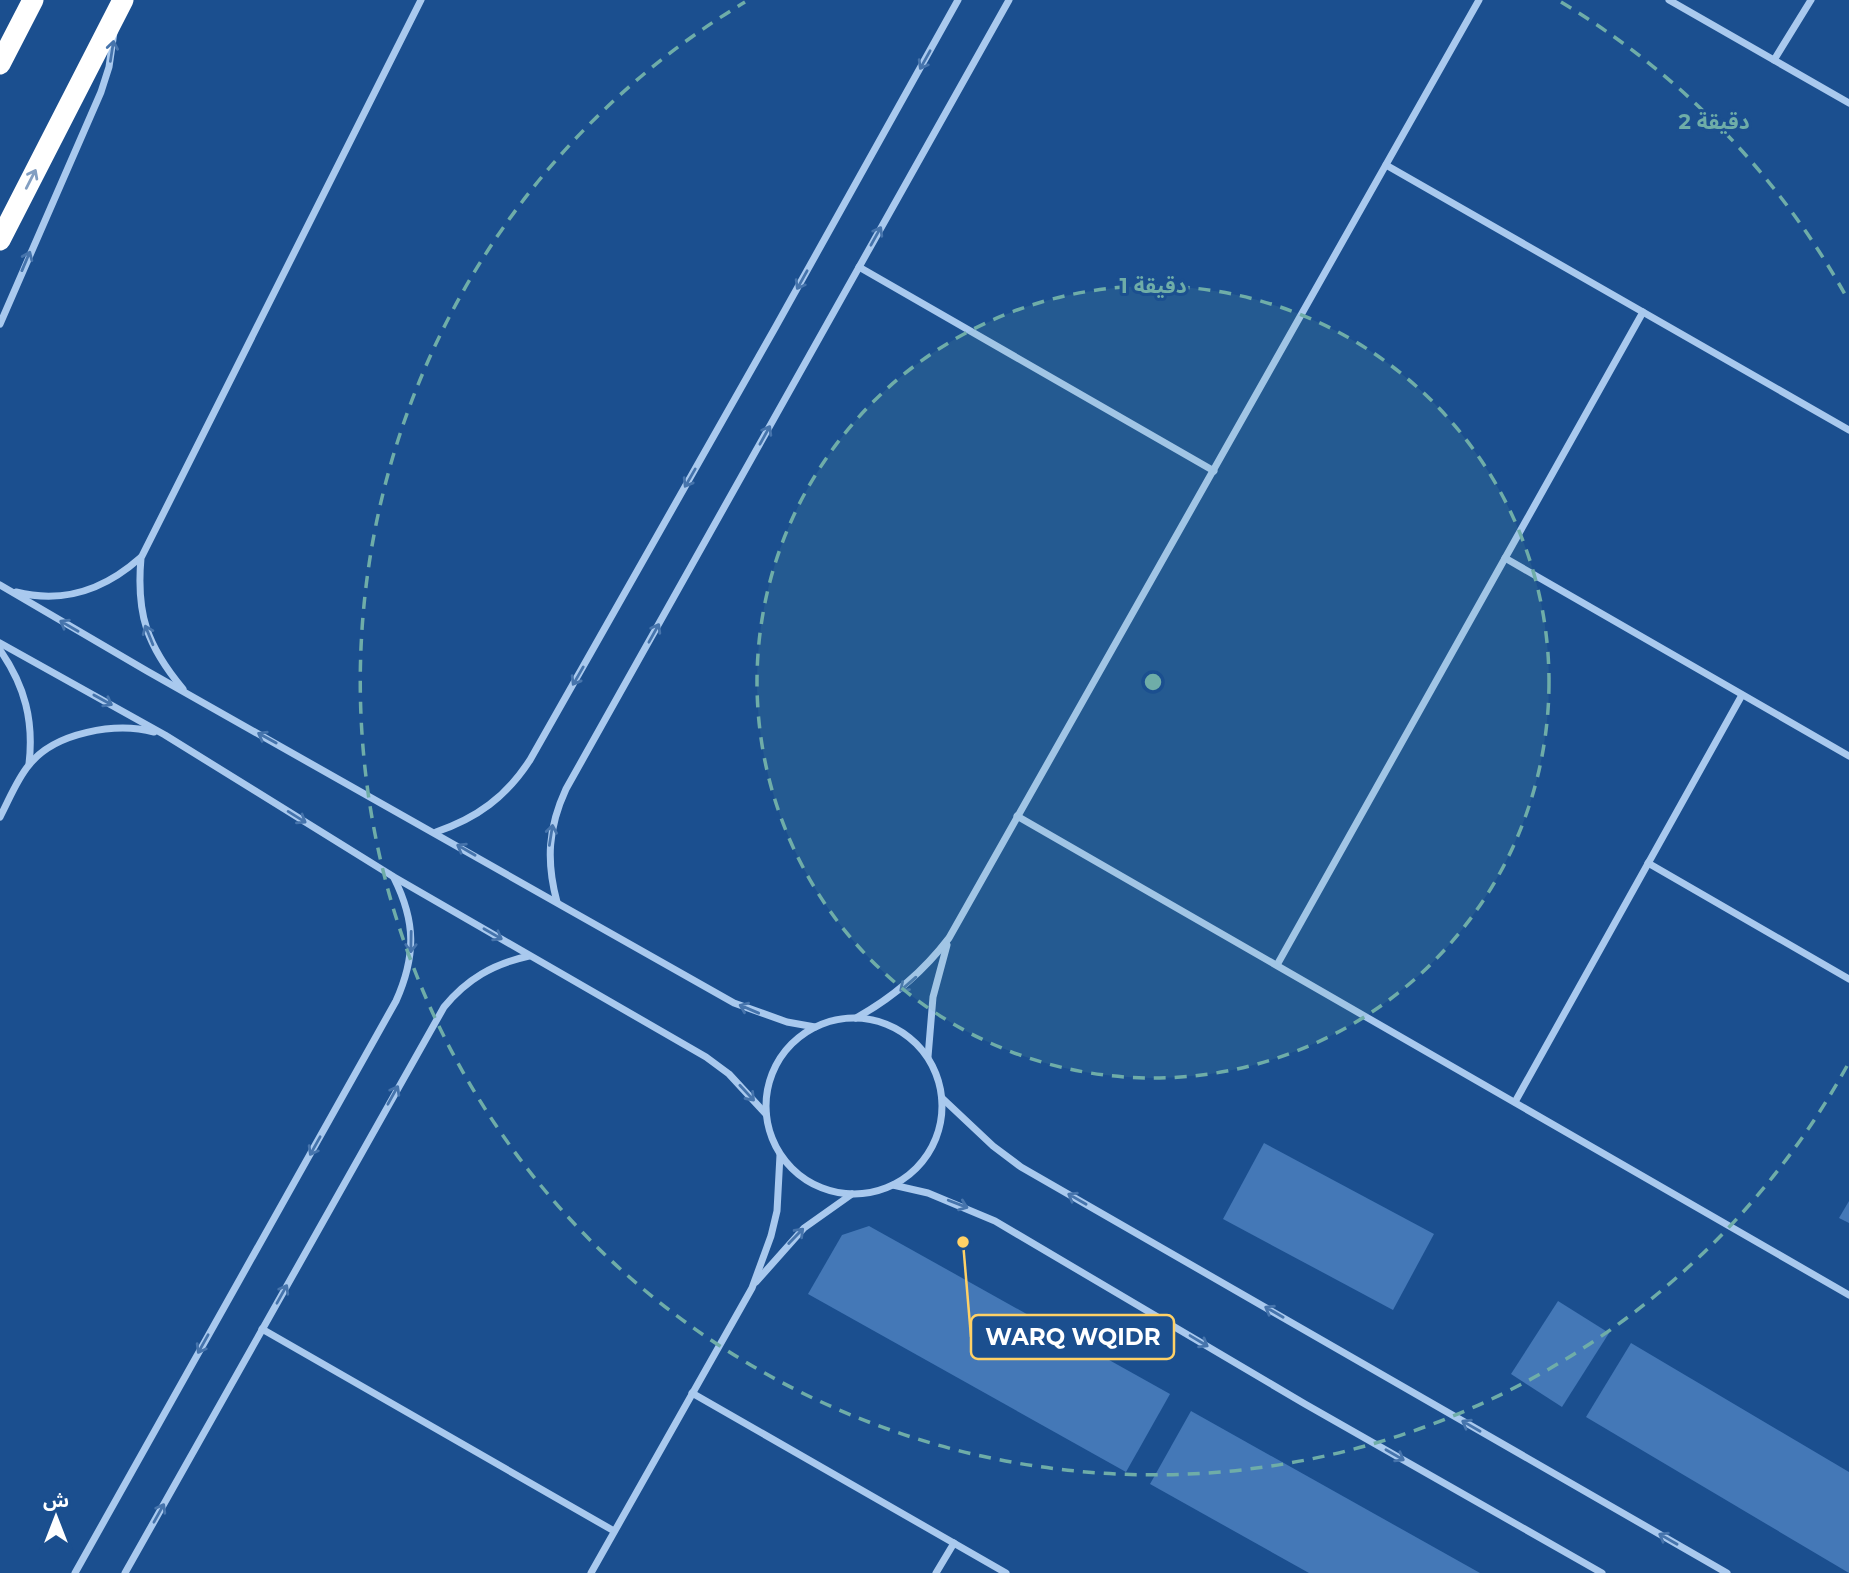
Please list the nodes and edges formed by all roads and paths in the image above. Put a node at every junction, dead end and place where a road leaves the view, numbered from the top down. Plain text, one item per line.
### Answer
1 (33, 0) edge
2 (421, 0) edge
3 (958, 0) edge
4 (1009, 0) edge
5 (1479, 0) edge
6 (1669, 0) edge
7 (1811, 0) edge
8 (118, 8) edge
9 (1774, 60) junction
10 (0, 64) edge
11 (1849, 103) edge
12 (1386, 165) junction
13 (0, 240) edge
14 (859, 267) junction
15 (1643, 312) junction
16 (0, 324) edge
17 (1849, 430) edge
18 (1214, 471) junction
19 (141, 558) junction
20 (1505, 558) junction
21 (3, 587) edge
22 (0, 643) edge
23 (0, 650) edge
24 (185, 692) junction
25 (1742, 695) junction
26 (165, 734) junction
27 (1849, 755) edge
28 (29, 764) junction
29 (1017, 816) junction
30 (0, 817) edge
31 (436, 832) junction
32 (1648, 863) junction
33 (394, 877) junction
34 (557, 902) junction
35 (949, 938) junction
36 (530, 956) junction
37 (1277, 965) junction
38 (1849, 979) edge
39 (856, 1018) junction
40 (815, 1027) junction
41 (928, 1058) junction
42 (942, 1098) junction
43 (1515, 1102) junction
44 (766, 1114) junction
45 (780, 1154) junction
46 (893, 1185) junction
47 (852, 1194) junction
48 (751, 1288) junction
49 (1849, 1295) edge
50 (262, 1329) junction
51 (692, 1393) junction
52 (614, 1531) junction
53 (954, 1543) junction
54 (75, 1573) edge
55 (125, 1573) edge
56 (591, 1573) edge
57 (936, 1573) edge
58 (1006, 1573) edge
59 (1602, 1573) edge
60 (1727, 1573) edge

1 - 10 highway
2 - 19 street
3 -> 31 street
14 -> 4 street
5 - 12 street
6 - 9 street
7 - 9 street
13 -> 8 highway
16 -> 8 street
9 - 11 street
12 - 15 street
12 - 18 street
14 - 18 street
34 -> 14 street
15 - 17 street
15 - 20 street
18 - 29 street
19 - 21 street
24 -> 19 street
20 - 25 street
20 - 37 street
24 -> 21 street
22 -> 26 street
23 - 28 street
31 -> 24 street
25 - 27 street
25 - 32 street
26 - 28 street
26 -> 33 street
28 - 30 street
29 - 35 street
29 - 37 street
34 -> 31 street
32 - 38 street
32 - 43 street
33 -> 36 street
33 -> 54 street
40 -> 34 street
35 -> 39 street
35 - 41 street
36 -> 44 street
50 -> 36 street
37 - 43 street
39 - 40 street
39 - 41 street
40 - 44 street
41 - 42 street
42 - 46 street
60 -> 42 street
43 - 49 street
44 - 45 street
45 - 47 street
45 - 48 street
46 - 47 street
46 -> 59 street
48 -> 47 street
48 - 51 street
50 - 52 street
55 -> 50 street
51 - 52 street
51 - 53 street
52 - 56 street
53 - 57 street
53 - 58 street

